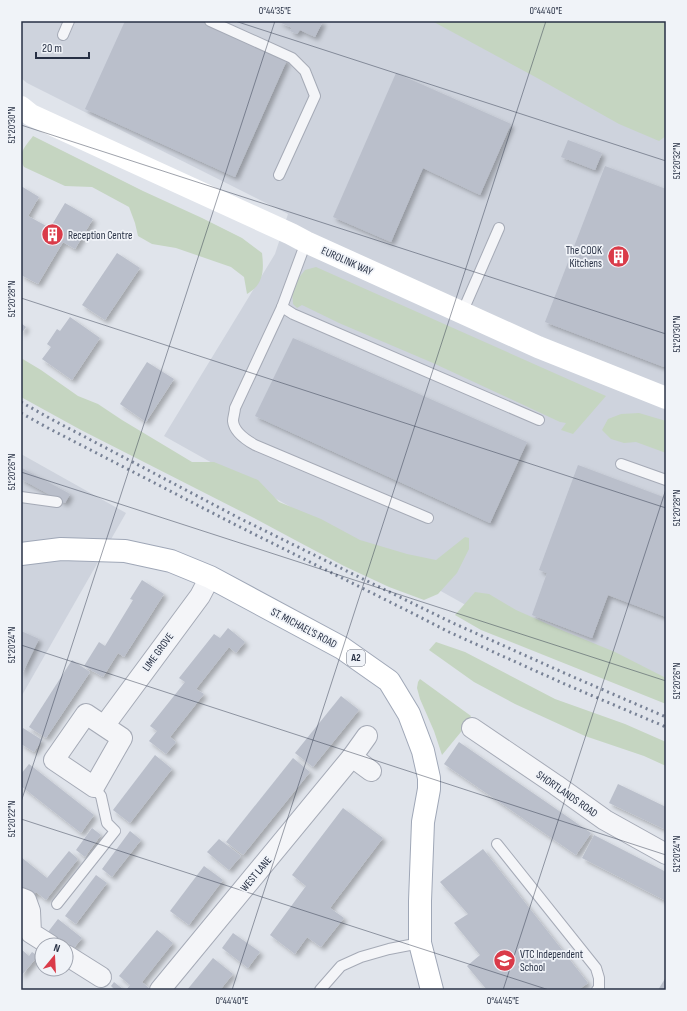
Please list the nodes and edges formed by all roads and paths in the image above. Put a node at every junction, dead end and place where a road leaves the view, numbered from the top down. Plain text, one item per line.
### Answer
1 (69, 21) edge
2 (210, 21) edge
3 (63, 35) dead end
4 (24, 113) edge
5 (279, 175) dead end
6 (499, 228) dead end
7 (306, 242) junction
8 (282, 307) junction
9 (462, 313) junction
10 (666, 398) edge
11 (539, 420) dead end
12 (621, 464) dead end
13 (666, 480) edge
14 (21, 497) edge
15 (57, 502) dead end
16 (428, 518) dead end
17 (21, 554) edge
18 (210, 577) junction
19 (104, 726) junction
20 (472, 728) dead end
21 (367, 736) dead end
22 (352, 757) junction
23 (371, 771) dead end
24 (94, 787) junction
25 (497, 844) dead end
26 (666, 854) edge
27 (21, 898) edge
28 (57, 904) dead end
29 (26, 939) edge
30 (420, 943) junction
31 (74, 961) edge
32 (101, 977) dead end
33 (330, 986) edge
34 (160, 990) edge
35 (320, 990) edge
36 (432, 990) edge
37 (597, 990) edge

1 - 3 lane
2 - 5 lane
4 - 7 main road, EUROLINK WAY
6 - 9 lane
7 - 8 lane
7 - 9 main road, EUROLINK WAY
8 - 11 lane
8 - 16 lane
9 - 10 main road, EUROLINK WAY
12 - 13 lane
14 - 15 lane
17 - 18 main road, ST. MICHAEL'S ROAD / A2
18 - 19 street, LIME GROVE
18 - 30 main road, ST. MICHAEL'S ROAD / A2
19 - 24 street
19 - 24 street
20 - 26 street, SHORTLANDS ROAD
21 - 22 street, WEST LANE
22 - 23 street
22 - 34 street, WEST LANE
24 - 28 lane
25 - 37 lane
27 - 29 street
30 - 33 lane
30 - 36 main road, ST. MICHAEL'S ROAD / A2
31 - 32 street
33 - 35 lane

